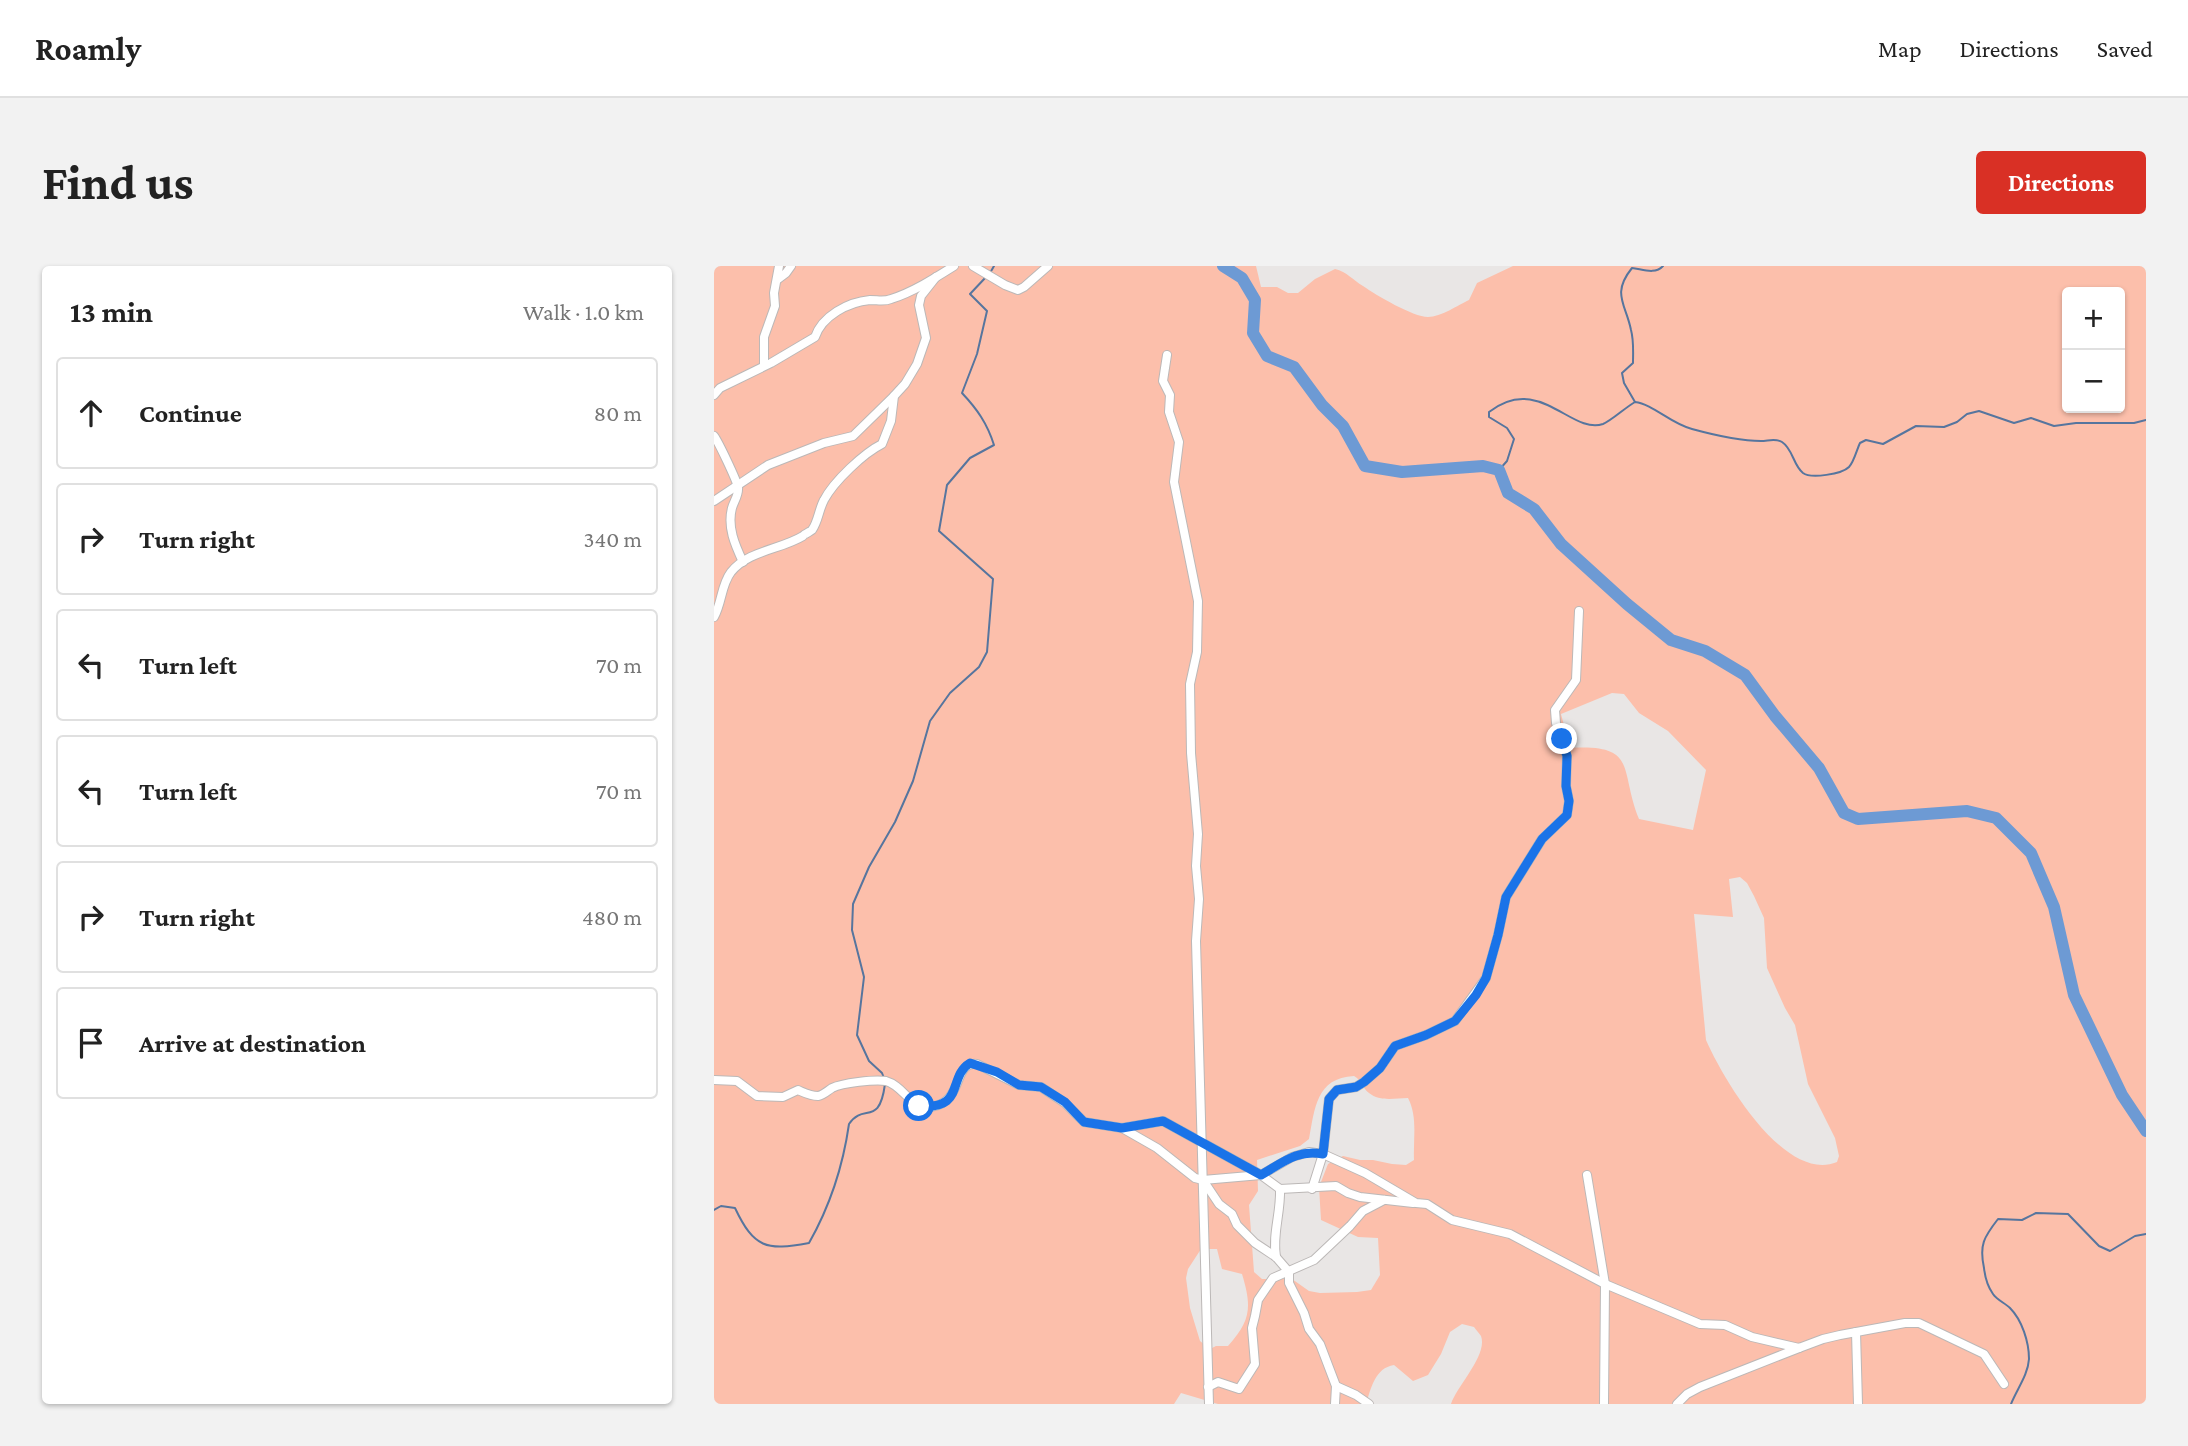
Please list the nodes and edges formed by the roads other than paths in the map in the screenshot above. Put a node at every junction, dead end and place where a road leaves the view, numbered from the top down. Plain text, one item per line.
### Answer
1 (779, 266) edge
2 (790, 266) edge
3 (954, 266) edge
4 (973, 266) edge
5 (1048, 266) edge
6 (936, 277) junction
7 (778, 279) junction
8 (1167, 355) dead end
9 (764, 365) junction
10 (714, 394) edge
11 (894, 396) junction
12 (714, 436) edge
13 (738, 486) junction
14 (714, 501) edge
15 (743, 562) junction
16 (1580, 611) dead end
17 (714, 617) edge
18 (714, 1080) edge
19 (1122, 1128) junction
20 (1201, 1141) junction
21 (1323, 1154) junction
22 (1261, 1175) junction
23 (1587, 1175) dead end
24 (1203, 1180) junction
25 (1280, 1189) junction
26 (1312, 1189) junction
27 (1384, 1200) junction
28 (1416, 1203) junction
29 (1276, 1257) junction
30 (1289, 1272) junction
31 (1605, 1283) junction
32 (1856, 1332) junction
33 (1798, 1348) junction
34 (2004, 1384) dead end
35 (1336, 1386) junction
36 (1208, 1387) junction
37 (1209, 1404) edge
38 (1335, 1404) edge
39 (1369, 1404) edge
40 (1604, 1404) edge
41 (1677, 1404) edge
42 (1858, 1404) edge

1 - 7 street
2 - 7 street
3 - 6 street
4 - 5 street
6 - 9 street
6 - 11 street
7 - 9 street
8 - 20 street
9 - 10 street
11 - 13 street
11 - 15 street
12 - 13 street
13 - 14 street
13 - 15 street
15 - 17 street
16 - 21 street
18 - 19 street
19 - 20 street
19 - 24 street
20 - 22 street
20 - 24 street
21 - 22 street
21 - 26 street
21 - 28 street
22 - 24 street
22 - 25 street
23 - 31 street
24 - 29 street
24 - 36 street
25 - 26 street
25 - 29 street
26 - 27 street
27 - 28 street
27 - 30 street
28 - 31 street
29 - 30 street
30 - 35 street
30 - 36 street
31 - 33 street
31 - 40 street
32 - 33 street
32 - 34 street
32 - 42 street
33 - 41 street
35 - 38 street
35 - 39 street
36 - 37 street

